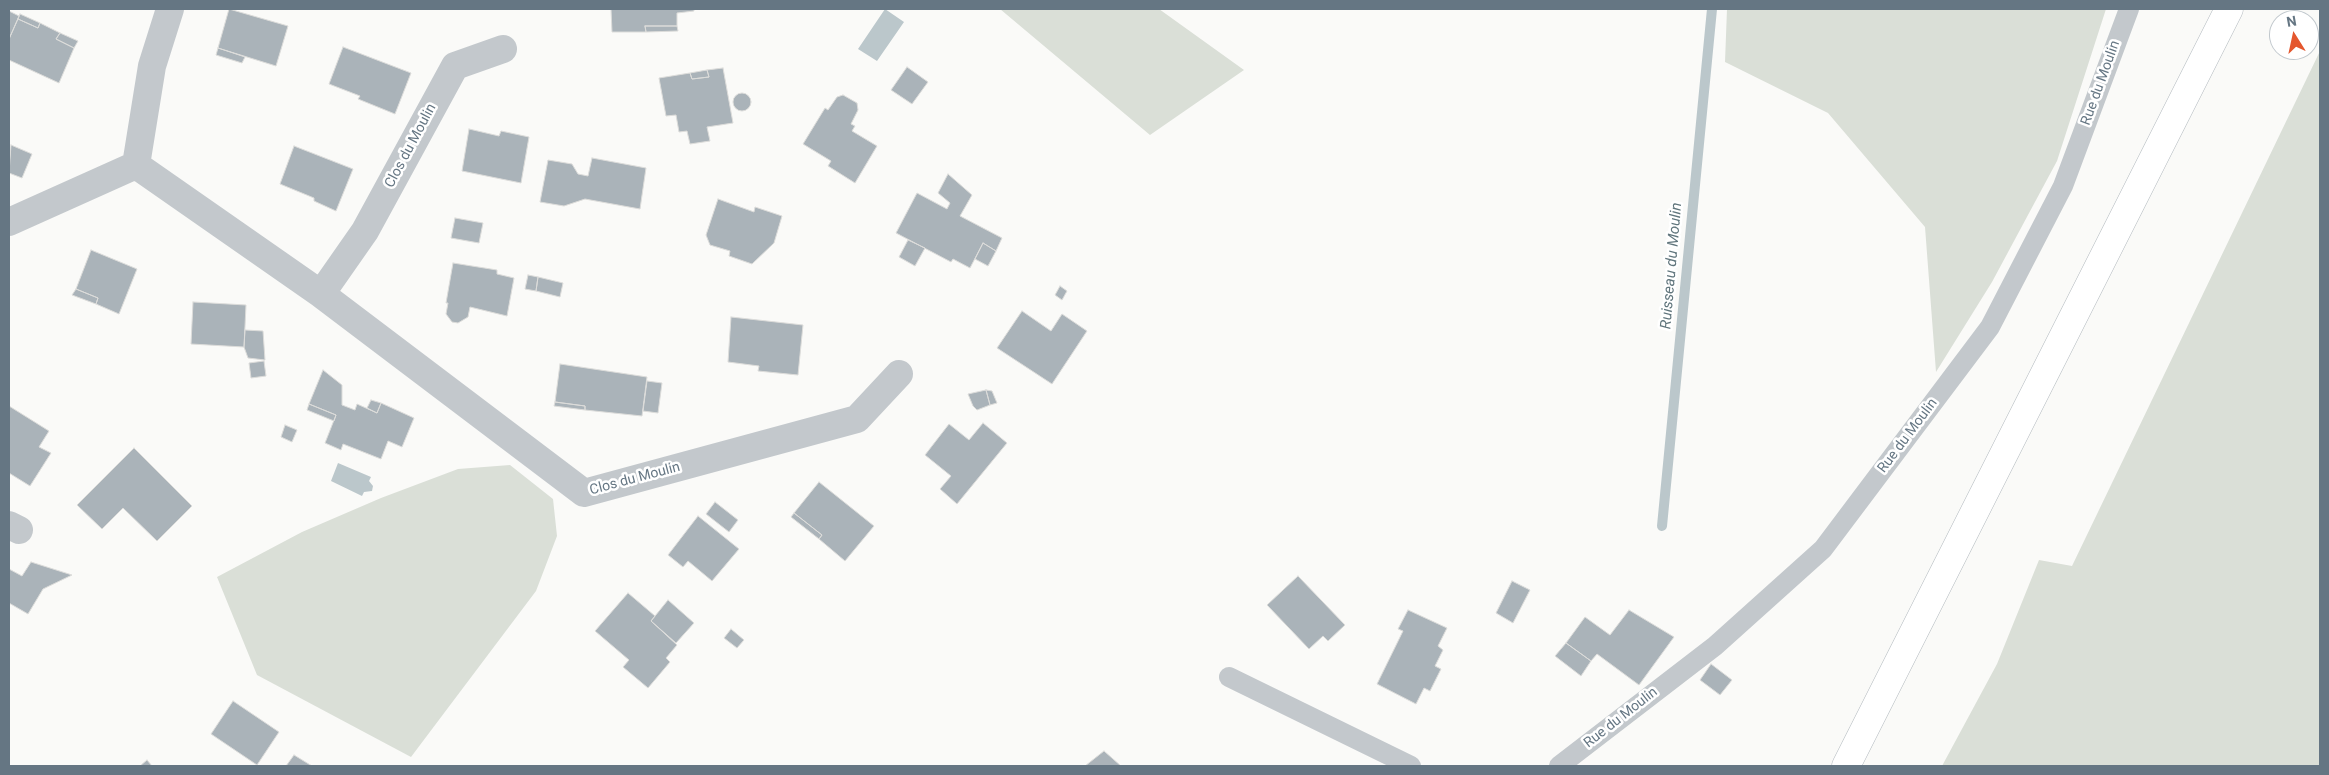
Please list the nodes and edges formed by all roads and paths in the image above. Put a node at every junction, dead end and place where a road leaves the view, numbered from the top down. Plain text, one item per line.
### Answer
1 (170, 9) edge
2 (2129, 9) edge
3 (2229, 9) edge
4 (503, 49) dead end
5 (136, 165) junction
6 (9, 222) edge
7 (321, 294) junction
8 (899, 374) dead end
9 (1229, 677) dead end
10 (1411, 766) edge
11 (1559, 766) edge
12 (1846, 766) edge

1 - 5 street
2 - 11 lane, Rue du Moulin
3 - 12 main road
4 - 7 street, Clos du Moulin
5 - 6 street
5 - 7 street, Clos du Moulin
7 - 8 street, Clos du Moulin
9 - 10 lane

